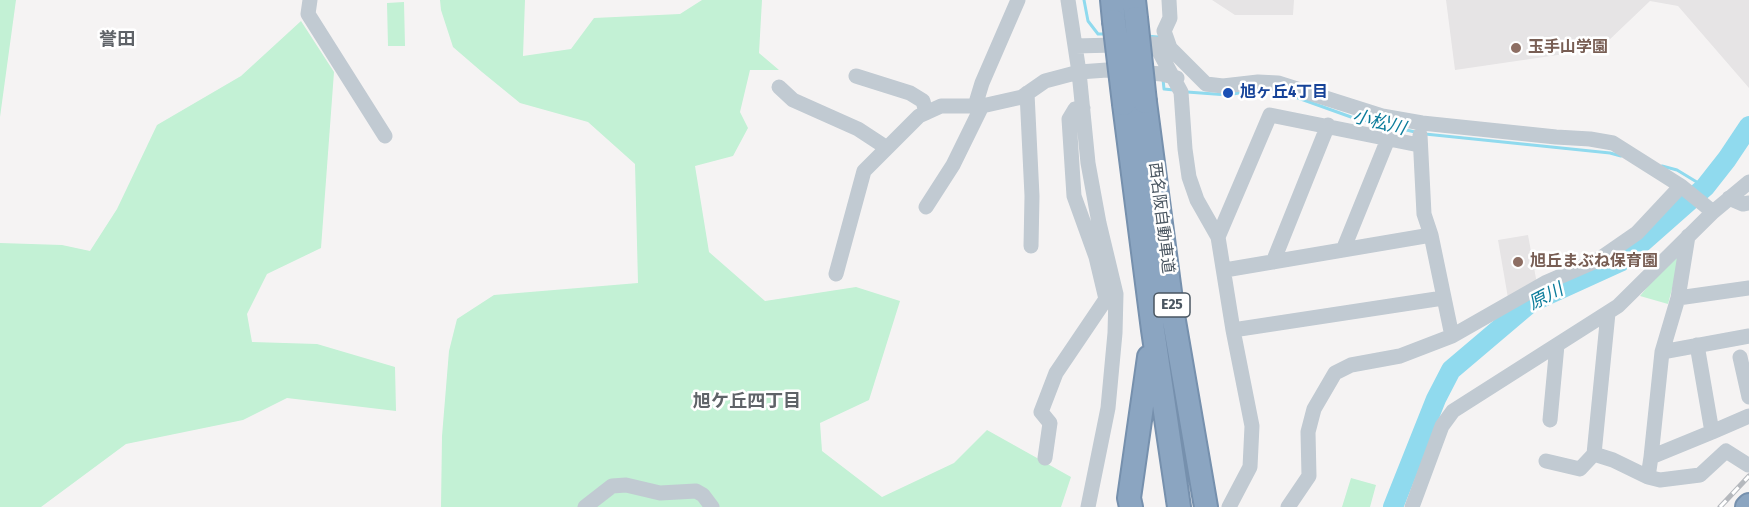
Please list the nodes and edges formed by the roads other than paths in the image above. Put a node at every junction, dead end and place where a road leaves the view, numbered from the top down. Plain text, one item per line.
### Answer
1 (310, 0) edge
2 (1018, 0) edge
3 (1056, 0) edge
4 (1169, 0) edge
5 (1069, 5) edge
6 (1124, 10) edge
7 (1155, 44) junction
8 (1075, 46) junction
9 (1170, 48) junction
10 (1079, 72) junction
11 (856, 76) dead end
12 (1173, 77) junction
13 (1206, 84) junction
14 (778, 92) dead end
15 (1027, 93) junction
16 (1135, 103) junction
17 (978, 106) junction
18 (1083, 108) junction
19 (926, 112) junction
20 (1422, 123) junction
21 (1328, 125) junction
22 (385, 136) dead end
23 (1388, 139) junction
24 (1419, 145) junction
25 (887, 148) junction
26 (1749, 182) edge
27 (1684, 188) junction
28 (1729, 198) junction
29 (1749, 203) edge
30 (926, 207) dead end
31 (1710, 209) junction
32 (1431, 235) junction
33 (1688, 236) junction
34 (1218, 237) junction
35 (1031, 246) dead end
36 (1343, 250) junction
37 (1274, 262) junction
38 (1224, 270) junction
39 (836, 274) dead end
40 (1749, 288) edge
41 (1443, 298) junction
42 (1678, 298) junction
43 (1608, 313) junction
44 (1153, 330) junction
45 (1233, 330) junction
46 (1452, 336) junction
47 (1749, 336) edge
48 (1557, 345) junction
49 (1697, 345) junction
50 (1662, 352) junction
51 (1740, 357) dead end
52 (1749, 397) edge
53 (1749, 416) edge
54 (1550, 420) dead end
55 (1712, 432) junction
56 (1594, 454) junction
57 (1651, 457) junction
58 (1045, 458) dead end
59 (1546, 461) dead end
60 (1748, 465) dead end
61 (1648, 477) junction
62 (585, 507) edge
63 (712, 507) edge
64 (1088, 507) edge
65 (1131, 507) edge
66 (1179, 507) edge
67 (1206, 507) edge
68 (1229, 507) edge
69 (1288, 507) edge
70 (1412, 507) edge

1 - 22 street
2 - 17 street
3 - 5 street
4 - 9 street
5 - 8 street
6 - 16 highway, 西名阪自動車道 / E25, bridge
7 - 8 street
7 - 9 street
7 - 12 street
8 - 10 street
9 - 13 street
10 - 12 street
10 - 15 street
10 - 18 street
11 - 19 street
12 - 13 street
12 - 34 street
13 - 20 street
14 - 25 street
15 - 17 street
15 - 35 street
16 - 44 highway, 西名阪自動車道 / E25
16 - 67 highway, 西名阪自動車道 / E25
17 - 19 street
17 - 30 street
18 - 58 street
18 - 64 street
19 - 25 street
20 - 24 street
20 - 27 street
21 - 23 street
21 - 34 street
21 - 37 street
23 - 24 street
23 - 36 street
24 - 32 street
25 - 39 street
26 - 28 street
27 - 31 street
27 - 46 street
28 - 29 street
28 - 31 street
31 - 33 street
32 - 36 street
32 - 41 street
33 - 42 street
33 - 43 street
34 - 38 street
36 - 37 street
37 - 38 street
38 - 45 street
40 - 42 street
41 - 45 street
41 - 46 street
42 - 50 street
43 - 48 street
43 - 56 street
44 - 65 highway
44 - 66 highway, 西名阪自動車道 / E25
45 - 68 street
46 - 69 street
47 - 49 street
48 - 54 street
48 - 70 street
49 - 50 street
49 - 55 street
50 - 57 street
51 - 52 street
53 - 55 street
55 - 57 street
56 - 59 street
56 - 61 street
57 - 61 street
60 - 61 street
62 - 63 street

